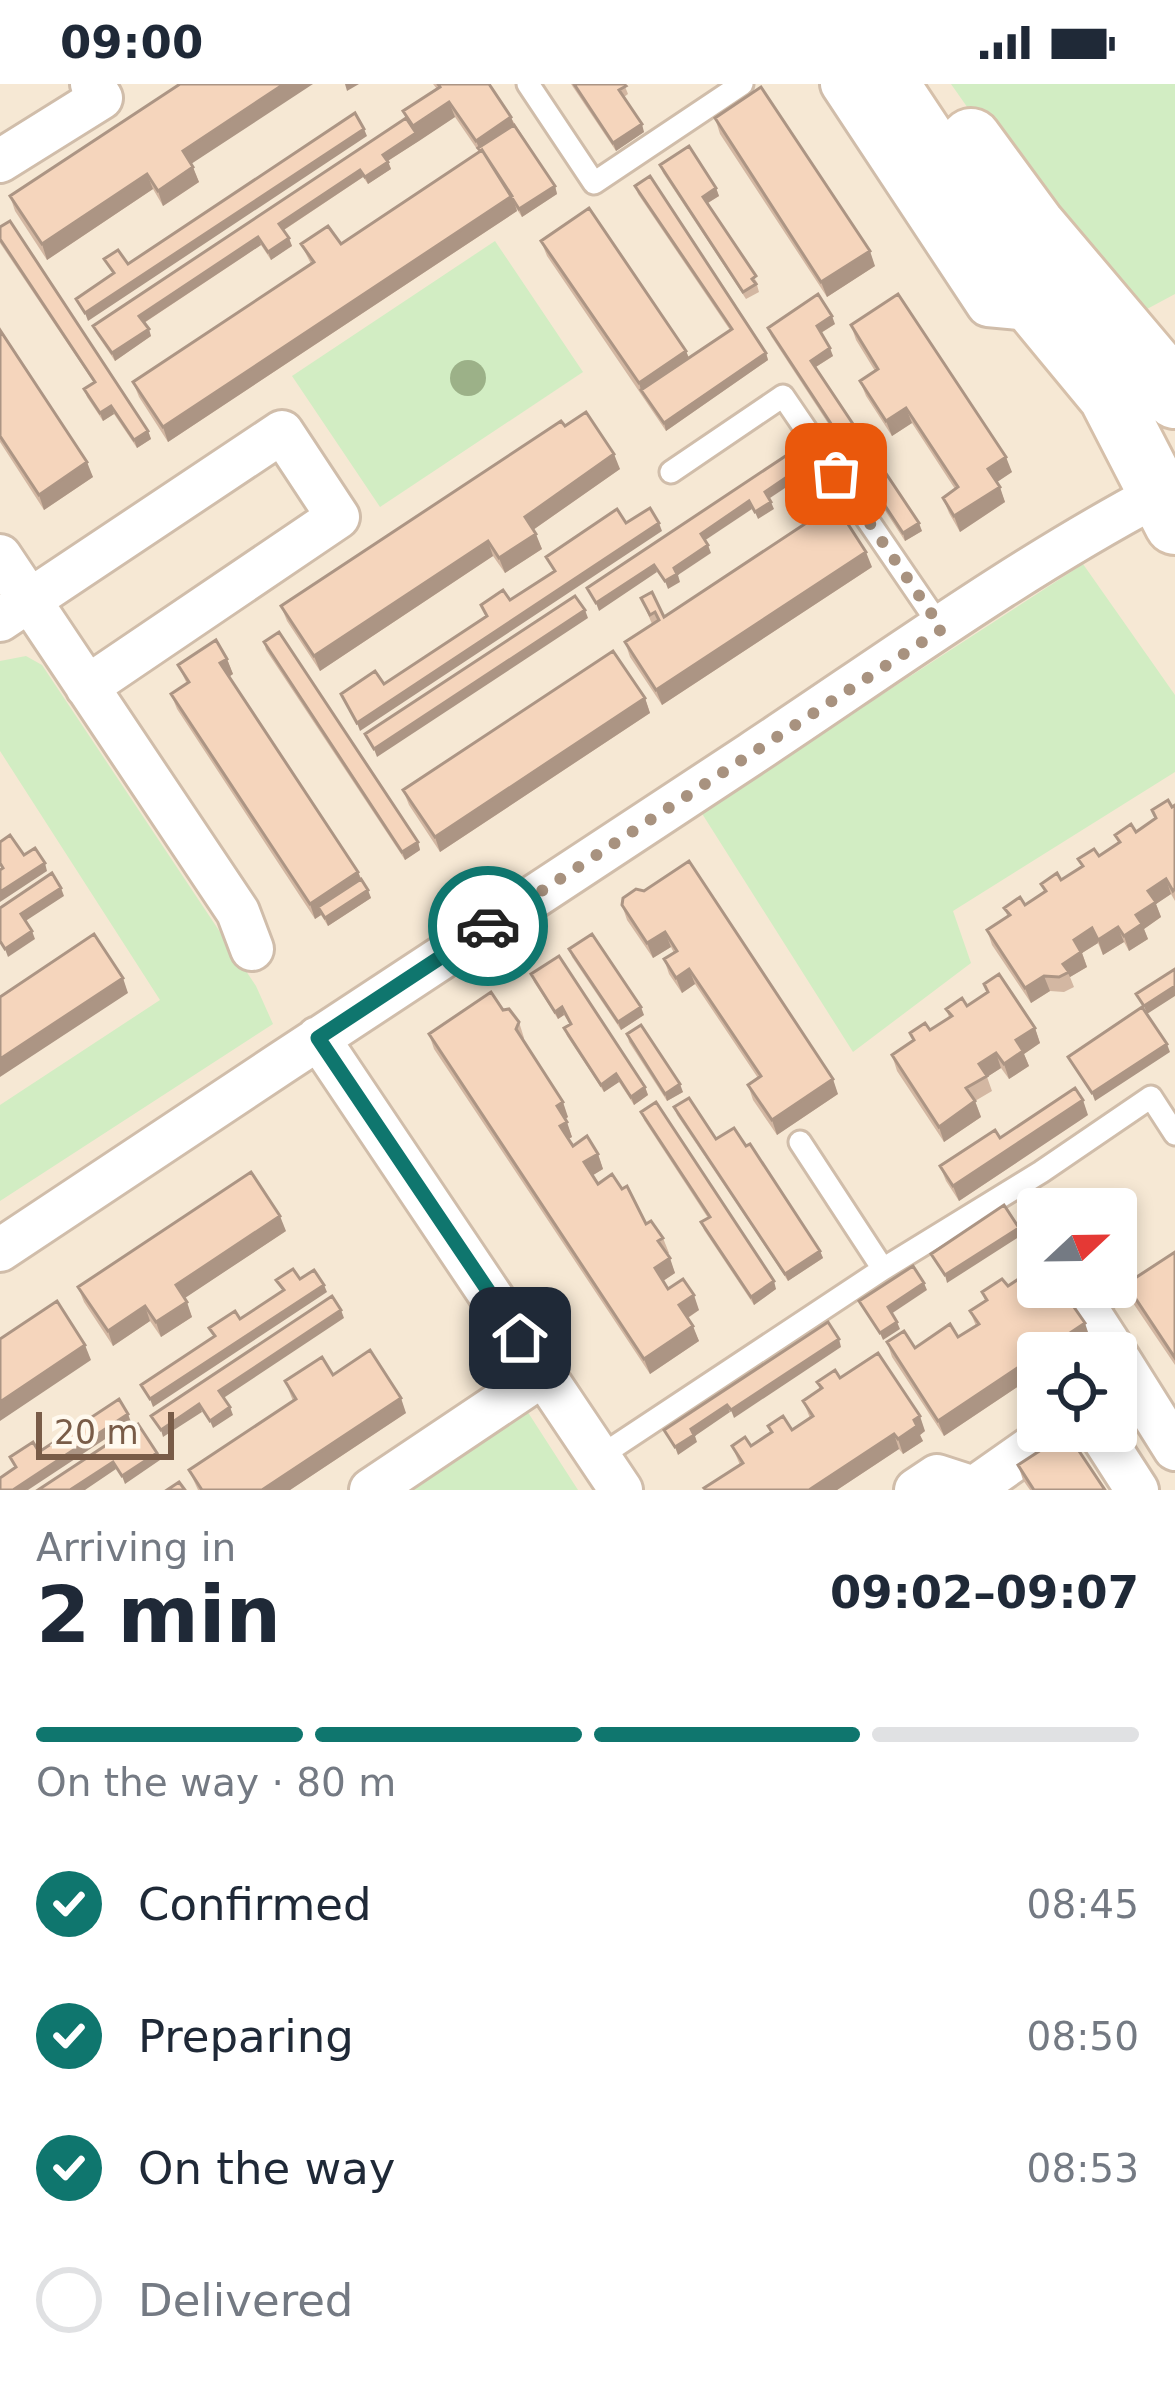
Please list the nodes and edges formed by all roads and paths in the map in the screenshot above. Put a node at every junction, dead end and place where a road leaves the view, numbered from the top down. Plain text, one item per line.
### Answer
1 (92, 84) edge
2 (528, 84) edge
3 (742, 84) edge
4 (842, 84) edge
5 (888, 84) edge
6 (935, 84) edge
7 (0, 161) edge
8 (1038, 310) junction
9 (1175, 398) edge
10 (671, 472) dead end
11 (1169, 502) edge
12 (0, 556) edge
13 (15, 609) edge
14 (942, 629) junction
15 (87, 687) junction
16 (252, 950) dead end
17 (318, 1038) junction
18 (1175, 1134) edge
19 (800, 1142) dead end
20 (0, 1250) edge
21 (883, 1269) junction
22 (544, 1374) junction
23 (1137, 1395) edge
24 (1175, 1449) edge
25 (1025, 1452) edge
26 (1113, 1452) edge
27 (610, 1473) edge
28 (371, 1490) edge
29 (916, 1490) edge
30 (1137, 1490) edge

1 - 7 street
2 - 3 lane
4 - 8 street
5 - 8 main road
6 - 9 main road
8 - 11 main road
10 - 14 lane
11 - 14 street
12 - 13 street
13 - 15 street
13 - 15 street
14 - 17 street
15 - 16 street
17 - 20 street
17 - 22 street
18 - 21 lane
19 - 21 lane
21 - 27 lane
22 - 27 street
22 - 28 street
23 - 24 street
25 - 29 street
26 - 30 street

